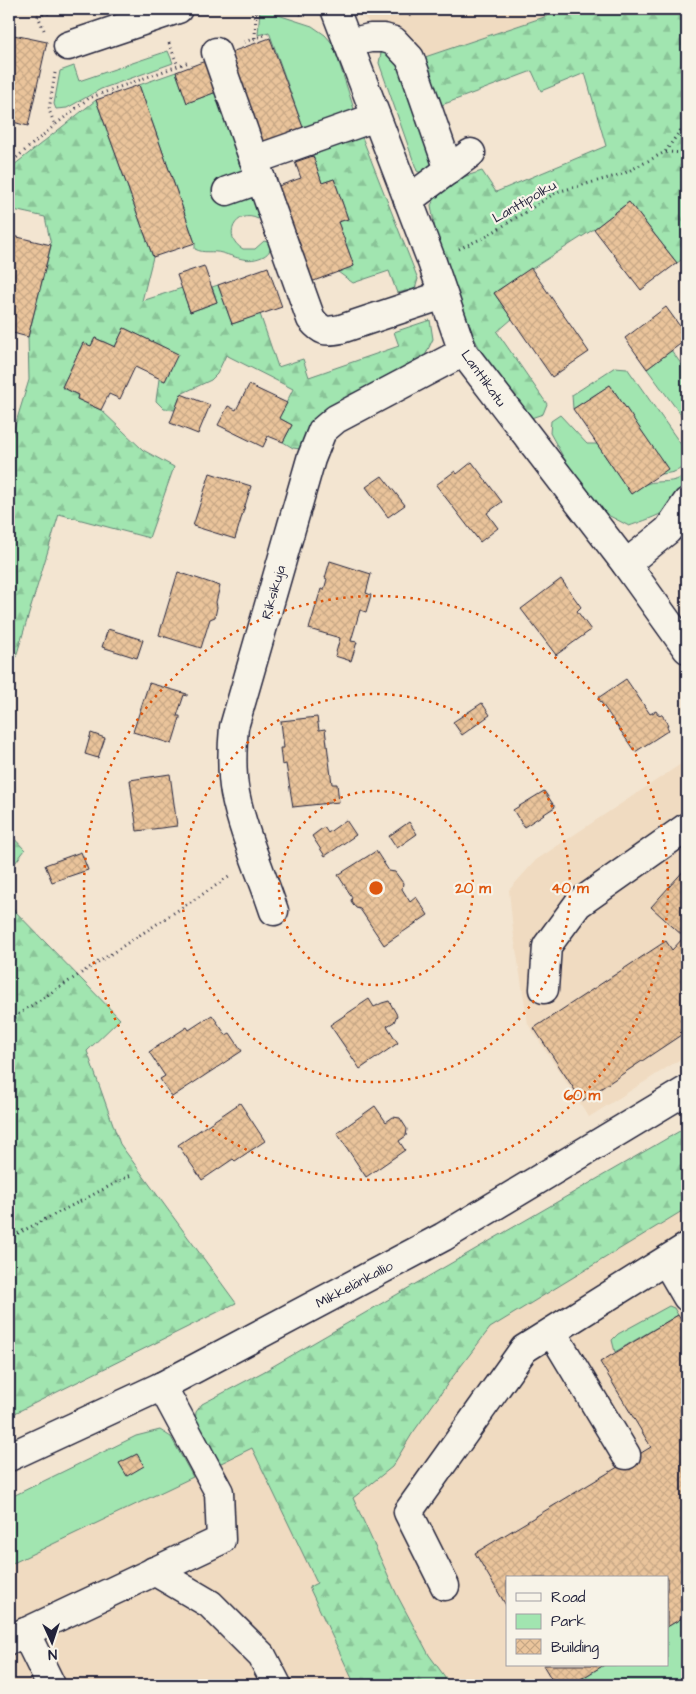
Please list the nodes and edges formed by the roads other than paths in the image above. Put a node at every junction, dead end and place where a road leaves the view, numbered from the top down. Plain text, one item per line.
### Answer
1 (178, 9) edge
2 (335, 9) edge
3 (348, 43) junction
4 (68, 46) road end
5 (216, 52) road end
6 (376, 117) junction
7 (471, 154) dead end
8 (257, 170) junction
9 (449, 170) junction
10 (227, 191) dead end
11 (408, 200) junction
12 (443, 295) junction
13 (463, 352) junction
14 (687, 502) edge
15 (626, 564) junction
16 (687, 649) edge
17 (687, 828) edge
18 (274, 911) dead end
19 (544, 989) dead end
20 (687, 1090) edge
21 (677, 1254) edge
22 (687, 1296) edge
23 (552, 1332) junction
24 (162, 1386) junction
25 (626, 1455) dead end
26 (9, 1457) edge
27 (154, 1572) junction
28 (445, 1586) dead end
29 (17, 1636) edge
30 (51, 1685) edge
31 (277, 1685) edge

1 - 4 street
2 - 3 street, Lanttikatu
3 - 6 street, Lanttikatu
3 - 9 street
5 - 8 street
6 - 8 street
6 - 11 street, Lanttikatu
7 - 9 street
8 - 10 street
8 - 12 street
9 - 11 street
11 - 12 street, Lanttikatu
12 - 13 street, Lanttikatu
13 - 15 street, Lanttikatu
13 - 18 street, Riksikuja
14 - 15 street
15 - 16 street, Lanttikatu
17 - 19 street
20 - 24 street, Mikkelänkallio
21 - 22 street
21 - 23 street
23 - 25 street
23 - 28 street
24 - 26 street, Mikkelänkallio
24 - 27 street
27 - 29 street
27 - 31 street
29 - 30 street

